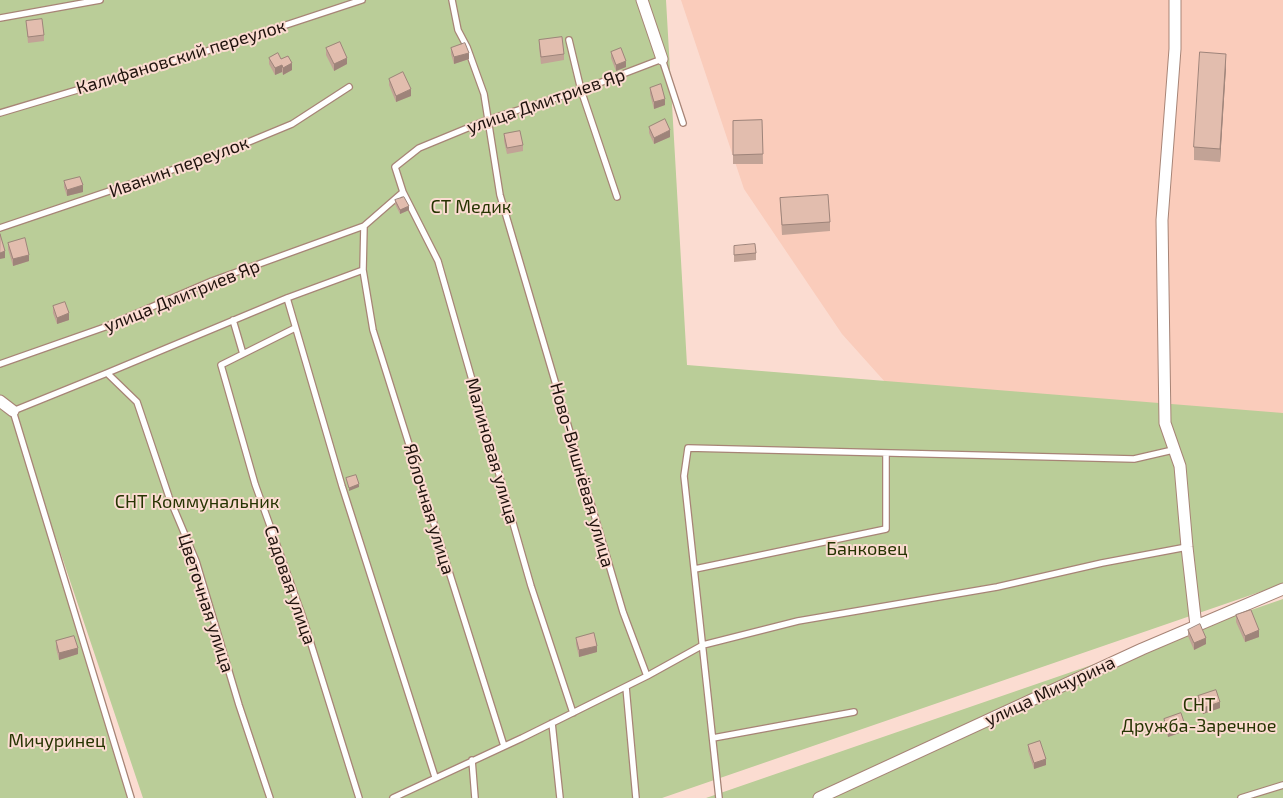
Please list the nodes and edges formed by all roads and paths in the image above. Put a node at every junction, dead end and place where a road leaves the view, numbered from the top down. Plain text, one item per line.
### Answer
1 (100, 0) edge
2 (362, 0) edge
3 (452, 0) edge
4 (642, 0) edge
5 (1175, 0) edge
6 (0, 18) edge
7 (569, 40) dead end
8 (662, 59) junction
9 (349, 87) dead end
10 (581, 90) junction
11 (0, 113) edge
12 (487, 120) junction
13 (683, 123) dead end
14 (403, 192) junction
15 (617, 197) dead end
16 (364, 226) junction
17 (0, 228) edge
18 (363, 270) junction
19 (287, 298) junction
20 (233, 320) junction
21 (296, 328) junction
22 (243, 354) junction
23 (0, 364) edge
24 (107, 373) junction
25 (0, 401) edge
26 (13, 411) junction
27 (1173, 450) junction
28 (886, 453) junction
29 (1186, 547) junction
30 (694, 569) junction
31 (1283, 589) edge
32 (1196, 626) junction
33 (703, 645) junction
34 (647, 676) junction
35 (626, 686) junction
36 (854, 712) dead end
37 (573, 713) junction
38 (552, 723) junction
39 (712, 738) junction
40 (504, 746) junction
41 (472, 760) junction
42 (435, 777) junction
43 (1283, 785) edge
44 (131, 798) edge
45 (270, 798) edge
46 (358, 798) edge
47 (393, 798) edge
48 (476, 798) edge
49 (560, 798) edge
50 (636, 798) edge
51 (719, 798) edge
52 (819, 798) edge
53 (1241, 798) edge

1 - 6 lane
2 - 11 lane, Калифановский переулок
3 - 12 lane, Ново-Вишнёвая улица
4 - 8 street
5 - 27 street
7 - 10 lane
8 - 10 lane, улица Дмитриев Яр
8 - 13 lane
9 - 17 lane, Иванин переулок
10 - 12 lane, улица Дмитриев Яр
10 - 15 lane
12 - 14 lane, улица Дмитриев Яр
12 - 34 lane, Ново-Вишнёвая улица
14 - 16 lane, улица Дмитриев Яр
14 - 37 lane, Малиновая улица
16 - 18 lane
16 - 23 lane, улица Дмитриев Яр
18 - 19 lane
18 - 40 lane, Яблочная улица
19 - 20 lane
19 - 21 lane
20 - 22 lane
20 - 24 lane
21 - 22 lane, Садовая улица
21 - 42 lane
22 - 46 lane, Садовая улица
24 - 26 lane
24 - 45 lane, Цветочная улица
25 - 26 street
26 - 44 lane
27 - 28 lane
27 - 29 street
28 - 30 lane
28 - 30 lane
29 - 32 street
29 - 33 lane
30 - 33 lane
31 - 32 street, улица Мичурина
32 - 52 street, улица Мичурина
33 - 34 lane
33 - 39 lane
34 - 35 lane
35 - 37 lane
35 - 50 lane
36 - 39 lane
37 - 38 lane
38 - 40 lane
38 - 49 lane
39 - 51 lane
40 - 41 lane
41 - 42 lane
41 - 48 lane
42 - 47 lane
43 - 53 lane

